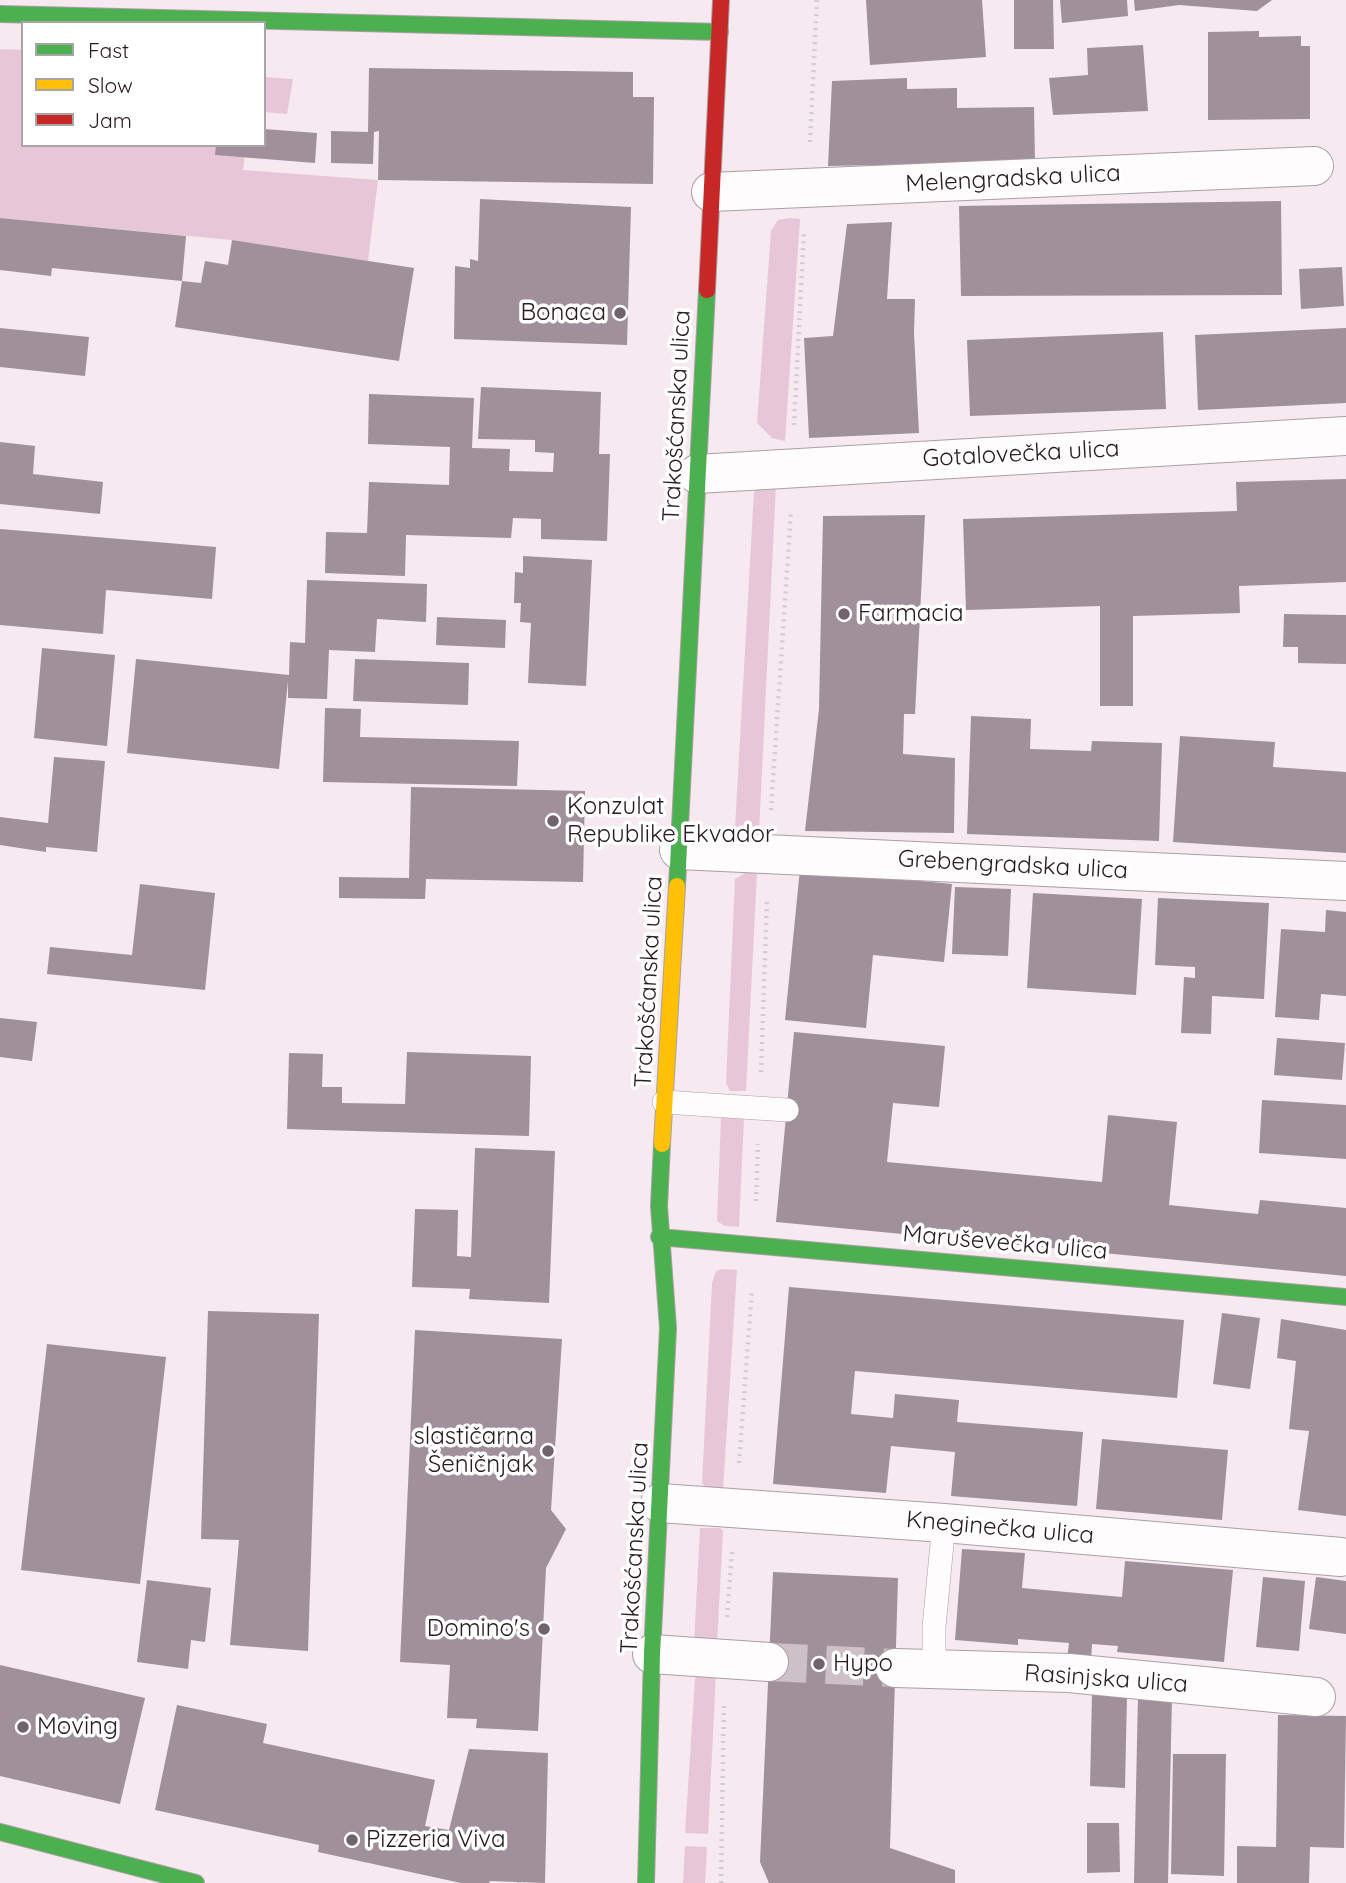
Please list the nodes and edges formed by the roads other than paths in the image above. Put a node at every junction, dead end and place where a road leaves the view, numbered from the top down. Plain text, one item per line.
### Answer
1 (721, 0) edge
2 (0, 14) edge
3 (720, 32) junction
4 (1314, 166) dead end
5 (711, 192) junction
6 (1346, 436) edge
7 (697, 474) junction
8 (679, 850) junction
9 (1346, 881) edge
10 (664, 1102) junction
11 (787, 1110) dead end
12 (659, 1237) junction
13 (1346, 1297) edge
14 (660, 1503) junction
15 (944, 1523) junction
16 (1341, 1557) dead end
17 (652, 1654) junction
18 (769, 1662) tunnel mouth
19 (895, 1668) tunnel mouth
20 (934, 1670) junction
21 (1316, 1697) dead end
22 (0, 1832) edge
23 (196, 1883) edge
24 (646, 1883) edge

1 - 3 street, Trakošćanska ulica
2 - 3 street
3 - 5 street, Trakošćanska ulica
4 - 5 street, Melengradska ulica
5 - 7 street, Trakošćanska ulica
6 - 7 street, Gotalovečka ulica
7 - 8 street, Trakošćanska ulica
8 - 9 street, Grebengradska ulica
8 - 10 street, Trakošćanska ulica
10 - 11 lane
10 - 12 street, Trakošćanska ulica
12 - 13 street, Maruševečka ulica
12 - 14 street, Trakošćanska ulica
14 - 15 street, Kneginečka ulica
14 - 17 street, Trakošćanska ulica
15 - 16 street, Kneginečka ulica
15 - 20 lane
17 - 18 street
17 - 24 street, Trakošćanska ulica
19 - 20 street, Rasinjska ulica
20 - 21 street, Rasinjska ulica
22 - 23 street

